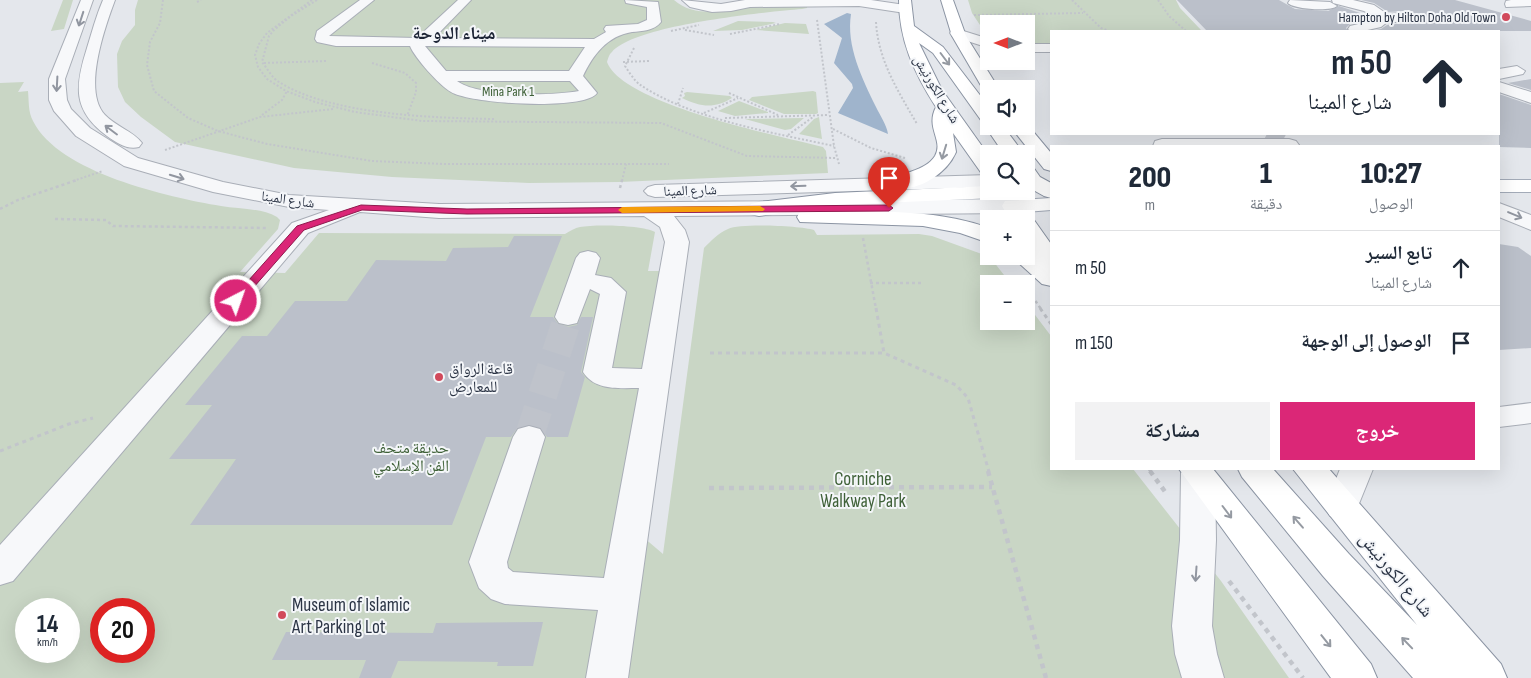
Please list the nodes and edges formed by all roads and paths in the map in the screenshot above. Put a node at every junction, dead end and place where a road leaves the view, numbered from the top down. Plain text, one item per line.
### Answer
1 (87, 0) edge
2 (124, 0) edge
3 (163, 0) edge
4 (201, 0) edge
5 (317, 0) edge
6 (368, 0) edge
7 (465, 0) edge
8 (632, 0) edge
9 (688, 0) edge
10 (947, 0) edge
11 (1072, 0) edge
12 (1158, 0) edge
13 (753, 1) edge
14 (806, 1) junction
15 (197, 2) dead end
16 (869, 2) junction
17 (1531, 2) edge
18 (1511, 4) dead end
19 (905, 5) edge
20 (106, 6) edge
21 (1298, 7) dead end
22 (1084, 13) junction
23 (971, 15) dead end
24 (1341, 15) edge
25 (1407, 18) dead end
26 (1379, 21) junction
27 (786, 22) dead end
28 (706, 24) dead end
29 (437, 28) junction
30 (456, 28) dead end
31 (908, 28) junction
32 (571, 29) dead end
33 (628, 29) junction
34 (679, 29) junction
35 (1106, 30) edge
36 (1185, 30) edge
37 (1398, 30) edge
38 (671, 32) dead end
39 (957, 33) junction
40 (730, 34) dead end
41 (714, 35) dead end
42 (980, 41) edge
43 (421, 42) junction
44 (596, 43) junction
45 (637, 45) dead end
46 (1035, 48) edge
47 (1050, 48) edge
48 (980, 56) edge
49 (427, 59) junction
50 (446, 59) dead end
51 (563, 60) dead end
52 (582, 60) junction
53 (972, 60) junction
54 (332, 61) dead end
55 (649, 61) dead end
56 (368, 62) dead end
57 (623, 62) junction
58 (264, 63) junction
59 (1518, 71) dead end
60 (1500, 74) edge
61 (443, 76) junction
62 (575, 76) junction
63 (986, 80) edge
64 (1500, 87) edge
65 (683, 88) dead end
66 (287, 91) dead end
67 (729, 93) dead end
68 (739, 98) junction
69 (1531, 98) edge
70 (678, 104) junction
71 (945, 106) junction
72 (980, 107) edge
73 (337, 109) dead end
74 (704, 112) junction
75 (829, 115) junction
76 (406, 116) junction
77 (781, 116) junction
78 (815, 116) junction
79 (260, 117) junction
80 (721, 118) junction
81 (570, 119) dead end
82 (917, 125) dead end
83 (832, 130) junction
84 (218, 132) junction
85 (787, 135) junction
86 (1026, 135) edge
87 (1033, 143) junction
88 (1288, 144) edge
89 (1162, 145) dead end
90 (834, 146) junction
91 (1050, 149) edge
92 (153, 154) junction
93 (980, 157) edge
94 (913, 159) dead end
95 (131, 162) junction
96 (626, 164) junction
97 (669, 164) dead end
98 (1050, 164) edge
99 (840, 167) dead end
100 (1500, 172) edge
101 (1531, 172) edge
102 (902, 183) junction
103 (1500, 186) edge
104 (1531, 186) edge
105 (980, 188) edge
106 (619, 192) junction
107 (980, 195) edge
108 (1500, 196) edge
109 (1531, 196) edge
110 (678, 200) junction
111 (361, 208) junction
112 (0, 209) edge
113 (759, 209) junction
114 (1500, 209) edge
115 (649, 210) junction
116 (723, 210) junction
117 (295, 215) junction
118 (55, 219) dead end
119 (1531, 223) edge
120 (980, 232) edge
121 (862, 233) dead end
122 (1035, 238) edge
123 (678, 242) junction
124 (1050, 260) edge
125 (1033, 265) edge
126 (1050, 278) edge
127 (870, 283) junction
128 (921, 283) dead end
129 (1035, 300) edge
130 (568, 317) tunnel mouth
131 (1050, 322) edge
132 (710, 353) dead end
133 (884, 353) junction
134 (656, 379) junction
135 (1531, 413) edge
136 (134, 417) junction
137 (1500, 417) edge
138 (529, 437) tunnel mouth
139 (0, 451) edge
140 (1255, 470) edge
141 (1311, 470) edge
142 (1356, 470) edge
143 (1196, 471) edge
144 (992, 487) junction
145 (709, 488) dead end
146 (1342, 507) junction
147 (0, 570) edge
148 (1227, 579) dead end
149 (622, 595) junction
150 (608, 678) edge
151 (1046, 678) edge
152 (1204, 678) edge
153 (1303, 678) edge
154 (1356, 678) edge
155 (1440, 678) edge
156 (1486, 678) edge

1 -> 95 street, شارع المينا
2 - 20 street
3 - 84 path
4 - 15 path
5 - 58 path
6 - 43 street
7 - 29 street
8 - 33 street
9 - 13 street
10 - 39 main road
11 - 22 path
12 - 36 path
13 - 14 street
14 - 16 street
14 - 75 path
16 - 19 street
16 - 82 path
17 - 18 street
19 - 31 main road, شارع الكورنيش
92 -> 20 street, شارع المينا
21 - 24 street
22 - 23 path
22 - 35 path
24 - 26 street
24 - 26 street
25 - 26 street
26 - 37 street
27 - 40 path
28 - 34 path
29 - 30 street
29 - 43 street
31 - 71 main road, شارع الكورنيش
31 -> 72 main road
32 - 33 street
33 - 44 street
34 - 38 path
34 - 41 path
39 - 42 street
39 - 53 main road
43 - 44 street
43 - 49 street
44 - 52 street
45 - 57 path
46 - 47 street
48 - 53 street
49 - 50 street
49 - 61 street
51 - 52 street
52 - 62 street
53 - 63 main road
54 - 58 path
55 - 57 path
56 - 76 path
57 - 70 path
58 - 76 path
59 - 60 street
61 - 62 street
61 - 62 street
64 - 69 street
65 - 70 path
66 - 79 path
67 - 68 path
68 - 74 path
68 - 77 path
70 - 74 path
71 - 93 main road, شارع الكورنيش
71 -> 102 main road
73 - 79 path
74 - 80 path
75 - 78 path
75 - 83 path
76 - 81 path
77 - 78 path
77 - 80 path
78 - 85 path
79 - 84 path
80 - 85 path
83 - 90 path
83 - 94 path
84 - 92 path
84 - 96 path
85 - 90 path
86 - 87 main road
87 - 91 main road
87 - 98 main road
88 - 89 street
90 - 99 path
92 - 106 street, شارع المينا
95 - 112 path
95 -> 117 street, شارع المينا
96 - 97 path
96 - 106 path
100 - 101 main road
102 - 105 street, شارع المينا
102 -> 110 street, شارع المينا
103 - 104 main road
106 - 110 street, شارع المينا
107 - 113 street, شارع المينا
108 - 109 main road
110 - 115 street, شارع المينا
110 - 116 street, شارع المينا
111 - 115 street, شارع المينا
111 - 117 street
111 - 117 street, شارع المينا
113 - 116 street, شارع المينا
113 - 120 main road
114 -> 119 street
115 - 123 street
116 - 123 street
117 - 118 path
117 - 136 street
121 - 127 path
122 - 124 main road
123 - 134 street
125 - 126 main road
127 - 128 path
127 - 133 path
129 - 131 path
130 - 134 street
132 - 133 path
133 - 144 path
134 - 149 street
135 - 137 street
136 - 139 path
136 - 147 street
138 - 149 street
155 -> 140 main road
141 - 146 main road, شارع الكورنيش
142 - 146 street
143 -> 152 street
143 -> 154 main road
144 - 145 path
144 - 151 path
146 - 156 main road, شارع الكورنيش
148 - 153 path
149 - 150 street

